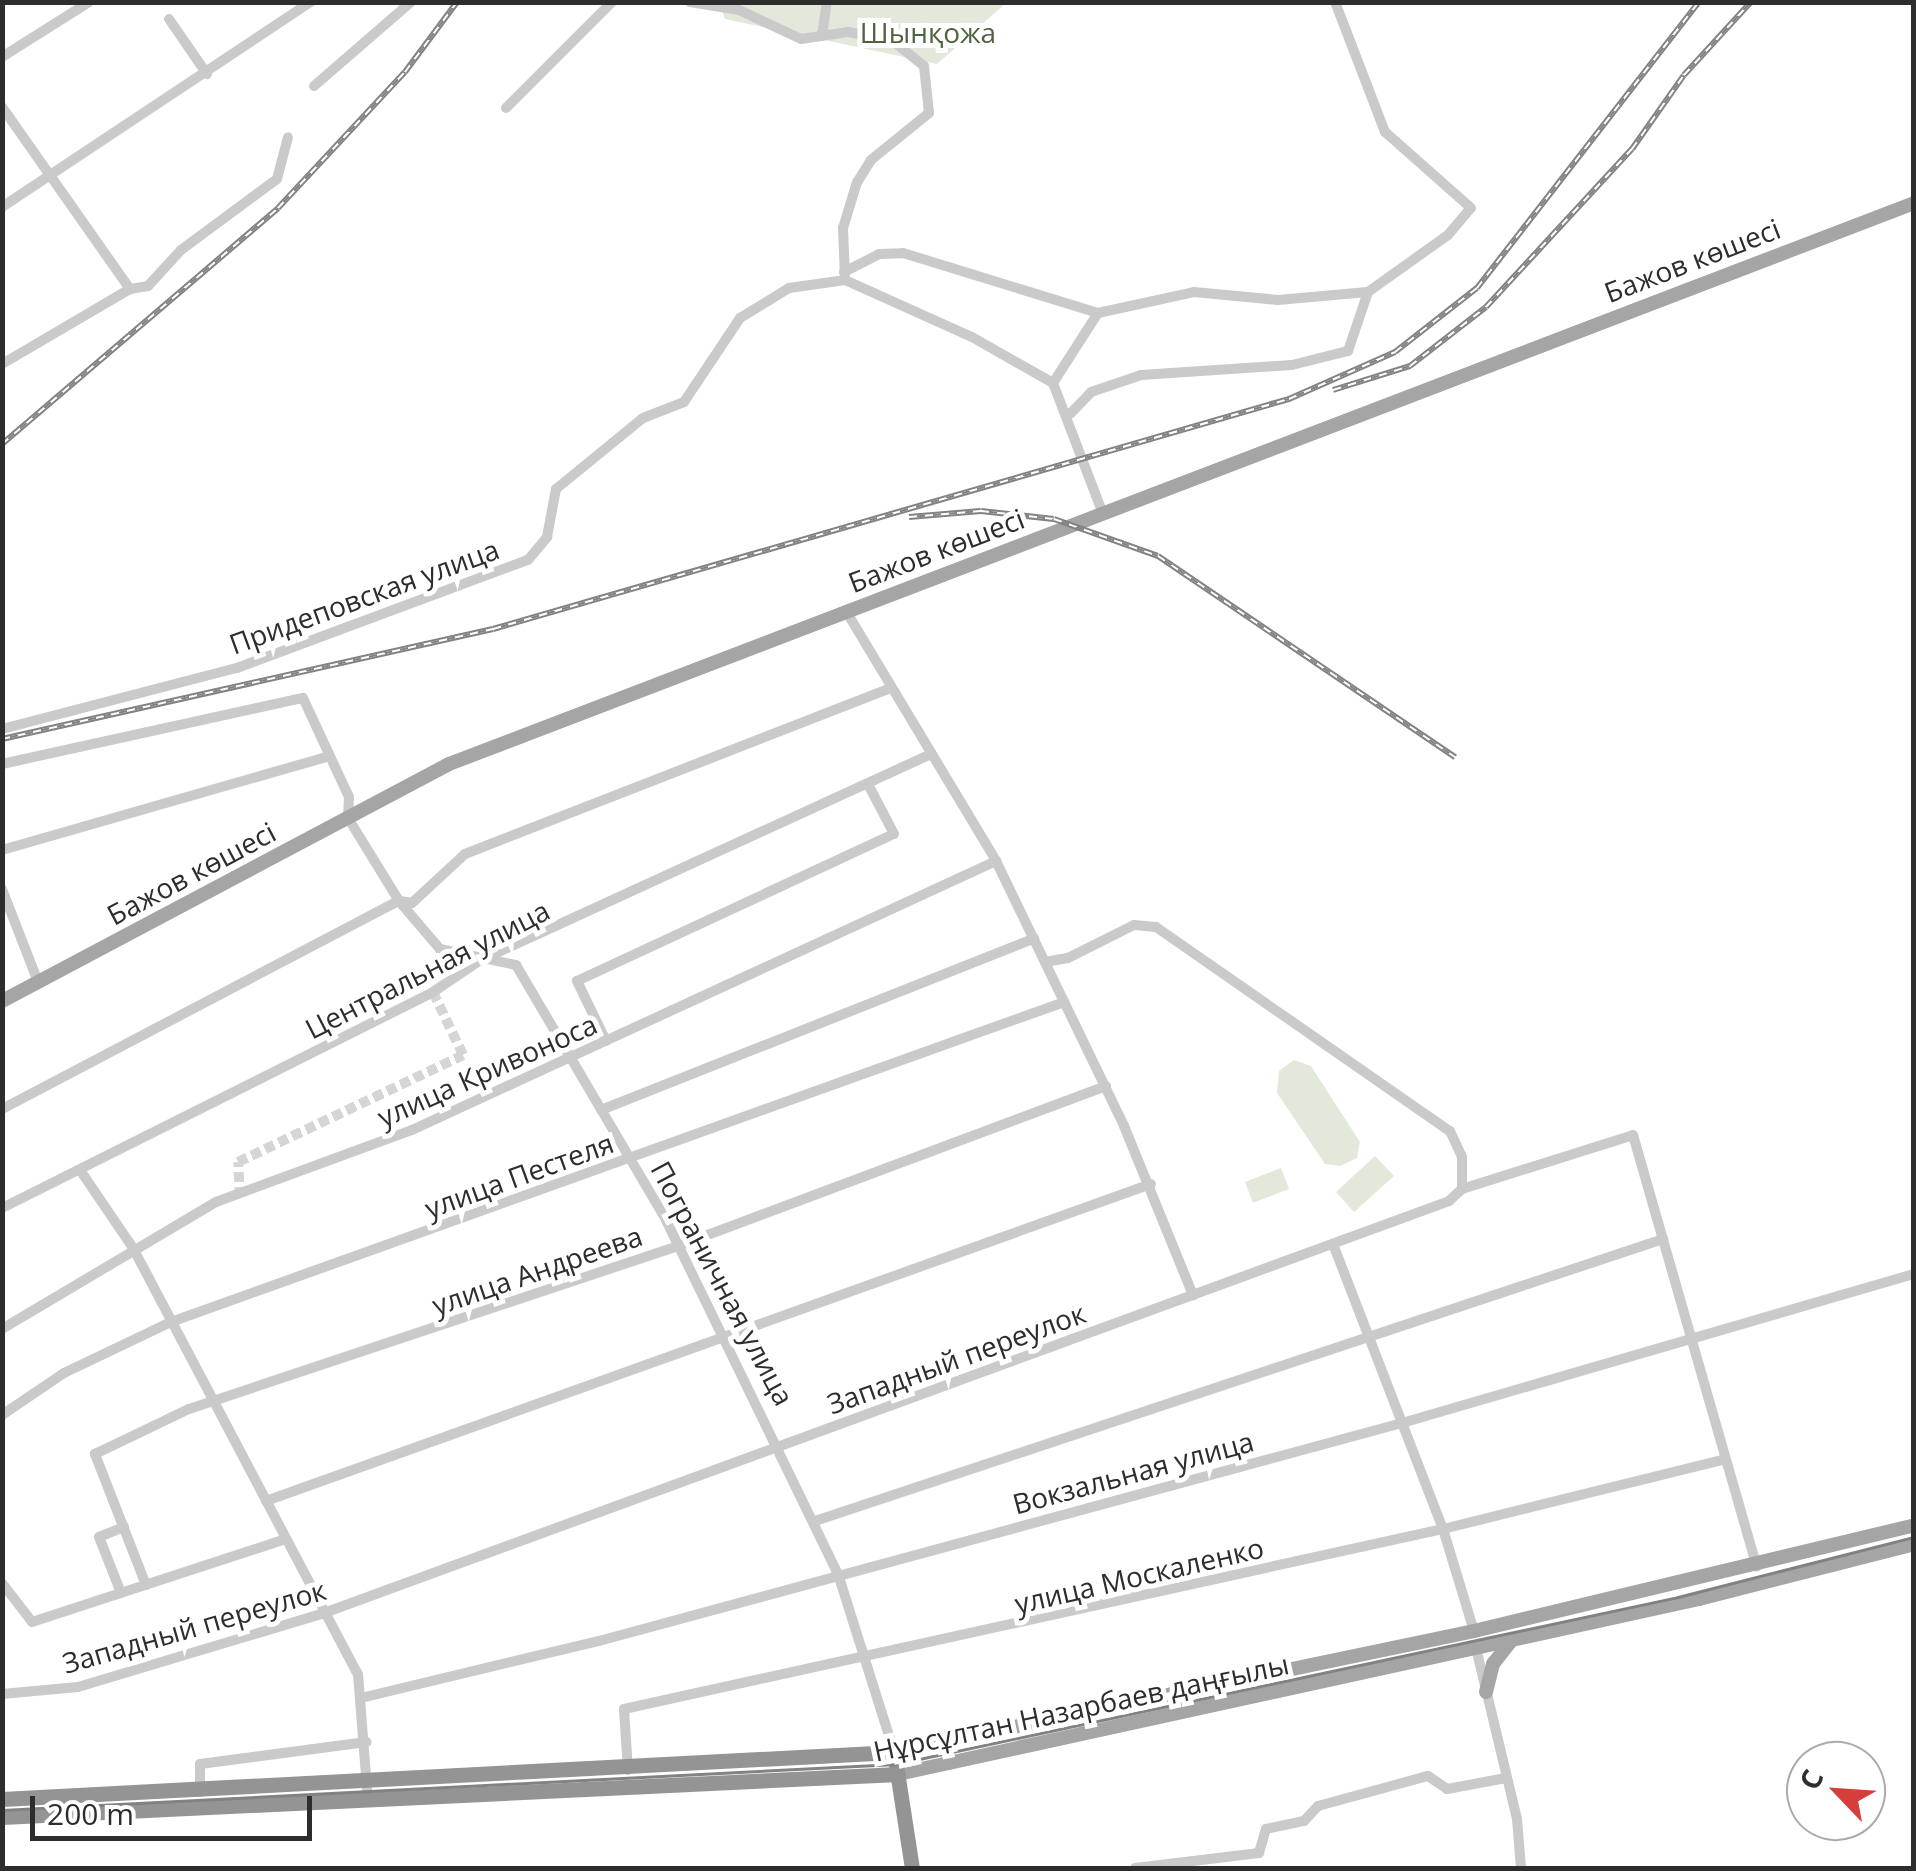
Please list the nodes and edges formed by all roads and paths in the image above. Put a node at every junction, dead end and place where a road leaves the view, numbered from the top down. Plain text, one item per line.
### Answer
1 (89, 2) edge
2 (311, 2) edge
3 (410, 2) edge
4 (612, 2) edge
5 (690, 2) edge
6 (827, 2) edge
7 (1335, 2) edge
8 (708, 5) edge
9 (169, 19) dead end
10 (822, 36) junction
11 (2, 57) edge
12 (207, 74) junction
13 (314, 86) dead end
14 (2, 107) edge
15 (506, 108) dead end
16 (288, 137) dead end
17 (48, 176) junction
18 (1914, 203) edge
19 (2, 207) edge
20 (844, 276) junction
21 (130, 288) junction
22 (1368, 292) junction
23 (1098, 313) junction
24 (2, 364) edge
25 (1053, 383) junction
26 (1070, 414) junction
27 (1102, 511) junction
28 (846, 611) junction
29 (890, 688) junction
30 (2, 729) edge
31 (931, 754) junction
32 (329, 756) junction
33 (2, 764) edge
34 (870, 786) junction
35 (348, 818) junction
36 (2, 850) edge
37 (996, 861) junction
38 (2, 889) edge
39 (399, 901) junction
40 (1034, 940) junction
41 (478, 961) junction
42 (1045, 962) junction
43 (38, 982) junction
44 (2, 1001) edge
45 (1064, 1002) junction
46 (606, 1041) junction
47 (570, 1060) junction
48 (1106, 1086) junction
49 (2, 1109) edge
50 (601, 1110) junction
51 (629, 1160) junction
52 (80, 1170) junction
53 (1150, 1184) junction
54 (1462, 1189) junction
55 (2, 1208) edge
56 (1663, 1239) junction
57 (1333, 1244) junction
58 (678, 1246) junction
59 (133, 1248) junction
60 (1914, 1274) edge
61 (1193, 1295) junction
62 (172, 1322) junction
63 (2, 1329) edge
64 (1372, 1336) junction
65 (726, 1338) junction
66 (1688, 1340) junction
67 (215, 1404) junction
68 (2, 1414) edge
69 (1402, 1422) junction
70 (780, 1446) junction
71 (1722, 1460) junction
72 (266, 1500) junction
73 (814, 1521) junction
74 (1914, 1524) edge
75 (124, 1527) junction
76 (1443, 1529) junction
77 (286, 1539) junction
78 (1914, 1544) edge
79 (1757, 1567) junction
80 (838, 1574) junction
81 (2, 1583) edge
82 (146, 1585) junction
83 (121, 1593) junction
84 (324, 1613) junction
85 (1474, 1631) junction
86 (1510, 1642) junction
87 (1476, 1648) junction
88 (864, 1660) junction
89 (1486, 1692) junction
90 (2, 1694) edge
91 (361, 1698) junction
92 (367, 1742) junction
93 (894, 1752) junction
94 (628, 1770) junction
95 (898, 1774) junction
96 (369, 1778) junction
97 (1506, 1778) junction
98 (200, 1792) junction
99 (2, 1799) edge
100 (368, 1801) junction
101 (2, 1817) edge
102 (912, 1868) edge
103 (1135, 1868) edge
104 (1520, 1868) edge

1 - 11 street
2 - 12 street
3 - 13 street
4 - 15 street
5 - 8 street
6 - 10 street
7 - 22 street
8 - 10 street
9 - 12 street
10 - 20 street
12 - 17 street
14 - 17 street
16 - 21 street
17 - 19 street
17 - 21 street
18 - 27 main road, Бажов көшесі
20 - 23 street, Придеповская улица
20 - 25 street
20 - 30 street, Придеповская улица
21 - 24 street
22 - 23 street
22 - 26 street
23 - 25 street
25 - 26 street
26 - 27 street
27 - 28 main road, Бажов көшесі
28 - 29 street
28 - 35 main road, Бажов көшесі
29 - 31 street
29 - 39 street
31 - 34 street, Центральная улица
31 - 37 street
32 - 33 street, Пограничная улица
32 - 35 street, Пограничная улица
32 - 36 street
34 - 41 street, Центральная улица
34 - 46 street
35 - 39 street, Пограничная улица
35 - 43 main road, Бажов көшесі
37 - 40 street
37 - 46 street, улица Кривоноса
38 - 43 street
39 - 41 street, Пограничная улица
39 - 49 street
40 - 42 street
40 - 50 street
41 - 47 street, Пограничная улица
41 - 52 street, Центральная улица
42 - 45 street
42 - 54 street
43 - 44 main road, Бажов көшесі
45 - 48 street
45 - 51 street, улица Пестеля
46 - 47 street, улица Кривоноса
47 - 50 street, Пограничная улица
47 - 59 street, улица Кривоноса
48 - 53 street
48 - 58 street, улица Андреева
50 - 51 street, Пограничная улица
51 - 58 street, Пограничная улица
51 - 62 street, улица Пестеля
52 - 55 street, Центральная улица
52 - 59 street
53 - 61 street
53 - 65 street
54 - 56 street, Западный переулок
54 - 57 street, Западный переулок
56 - 64 street
56 - 66 street
57 - 61 street, Западный переулок
57 - 64 street
58 - 65 street, Пограничная улица
58 - 67 street, улица Андреева
59 - 62 street
59 - 63 street, улица Кривоноса
60 - 66 street, Вокзальная улица
61 - 70 street, Западный переулок
62 - 67 street
62 - 68 street, улица Пестеля
64 - 69 street
64 - 73 street
65 - 70 street, Пограничная улица
65 - 72 street
66 - 69 street, Вокзальная улица
66 - 71 street
67 - 72 street
67 - 75 street, улица Андреева
69 - 76 street
69 - 80 street, Вокзальная улица
70 - 73 street, Пограничная улица
70 - 84 street, Западный переулок
71 - 76 street, улица Москаленко
71 - 79 street
72 - 77 street
73 - 80 street, Пограничная улица
74 - 79 main road, Нұрсұлтан Назарбаев даңғылы
75 - 82 street
75 - 83 street
76 - 85 street
76 - 88 street, улица Москаленко
77 - 82 street
77 - 84 street
78 - 86 main road, Нұрсұлтан Назарбаев даңғылы
79 - 85 main road, Нұрсұлтан Назарбаев даңғылы
80 - 88 street, Пограничная улица
80 - 91 street, Вокзальная улица
81 - 83 street
82 - 83 street
84 - 90 street, Западный переулок
84 - 91 street
85 - 87 main road
85 - 93 main road, Нұрсұлтан Назарбаев даңғылы
86 - 87 main road, Нұрсұлтан Назарбаев даңғылы
86 - 89 main road
87 - 89 street
87 - 95 main road, Нұрсұлтан Назарбаев даңғылы
88 - 93 street, Пограничная улица
88 - 94 street, улица Москаленко
89 - 97 street
91 - 92 street
92 - 96 street
92 - 98 street
93 - 94 highway, Нұрсұлтан Назарбаев даңғылы
93 - 95 highway, Пограничная улица
94 - 96 highway, Нұрсұлтан Назарбаев даңғылы
95 - 100 highway, Нұрсұлтан Назарбаев даңғылы
95 - 102 highway, Пограничная улица
96 - 98 highway, Нұрсұлтан Назарбаев даңғылы
96 - 100 street
97 - 103 street
97 - 104 street
98 - 99 highway, Нұрсұлтан Назарбаев даңғылы
100 - 101 highway, Нұрсұлтан Назарбаев даңғылы

